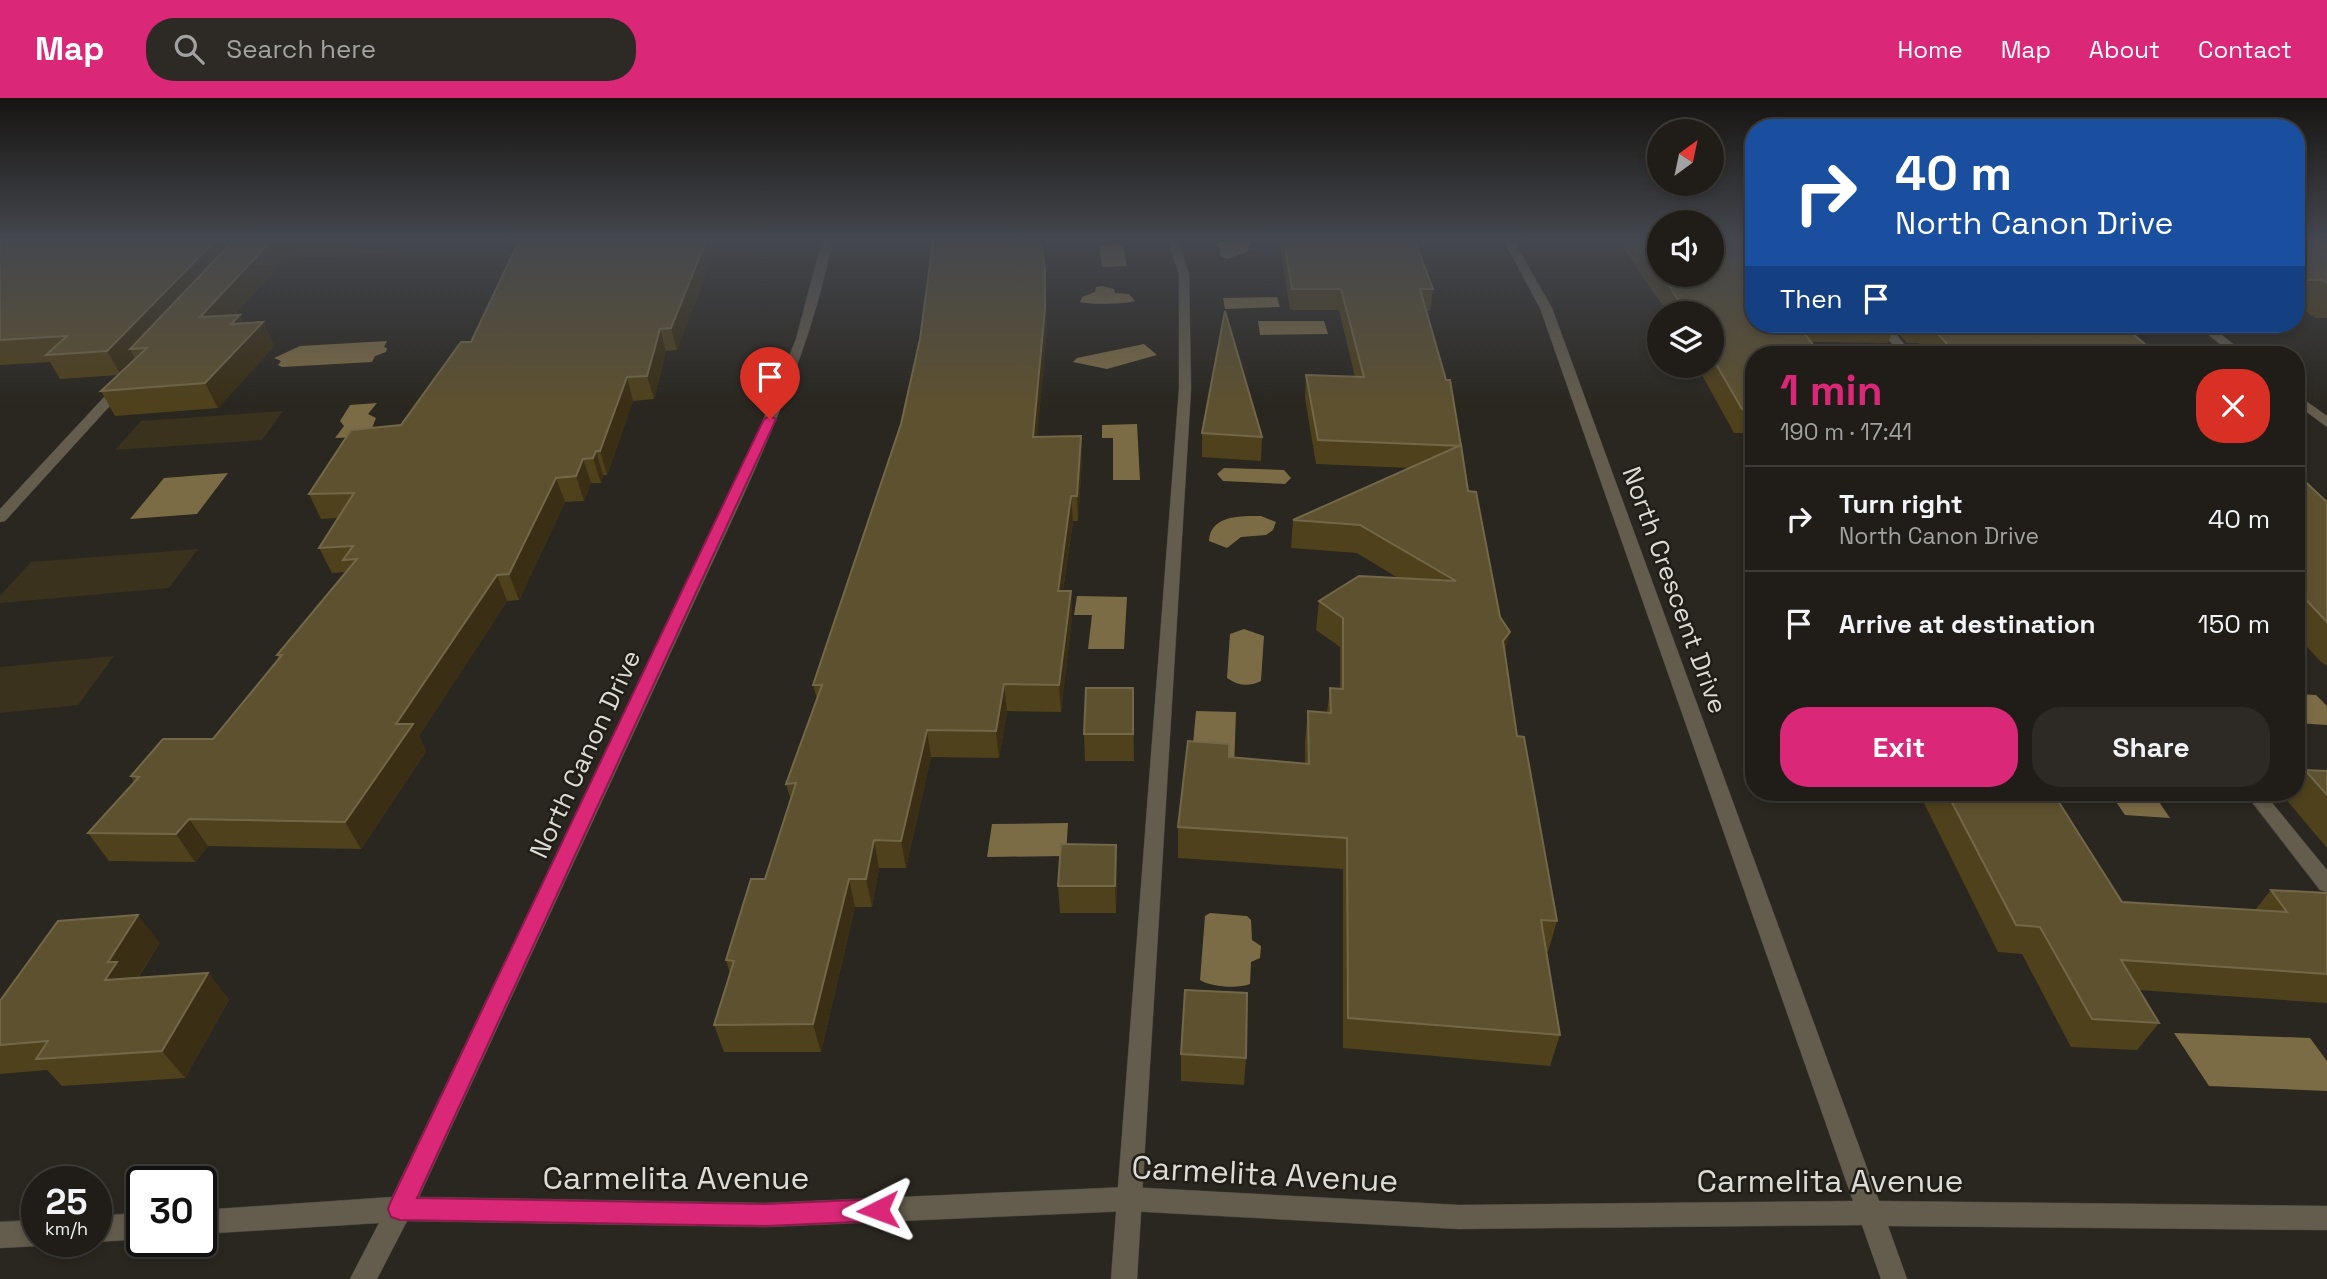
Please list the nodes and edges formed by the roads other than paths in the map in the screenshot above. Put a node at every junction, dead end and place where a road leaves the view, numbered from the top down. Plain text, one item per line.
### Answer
1 (813, 296) edge
2 (1184, 296) edge
3 (1539, 296) edge
4 (2213, 333) edge
5 (2229, 346) edge
6 (132, 374) edge
7 (2305, 406) edge
8 (2327, 424) edge
9 (0, 518) edge
10 (2260, 801) edge
11 (2327, 884) edge
12 (1128, 1199) junction
13 (400, 1209) junction
14 (1870, 1213) junction
15 (2327, 1218) edge
16 (217, 1221) edge
17 (21, 1234) edge
18 (0, 1235) edge
19 (363, 1279) edge
20 (1124, 1279) edge
21 (1894, 1279) edge

1 - 13 street, North Canon Drive
2 - 12 street
3 - 14 street, North Crescent Drive
4 - 5 street
6 - 9 street
7 - 8 street
10 - 11 street
12 - 13 street, Carmelita Avenue
12 - 14 street, Carmelita Avenue
12 - 20 street
13 - 16 street, Carmelita Avenue
13 - 19 street, North Canon Drive
14 - 15 street, Carmelita Avenue
14 - 21 street, North Crescent Drive
17 - 18 street

